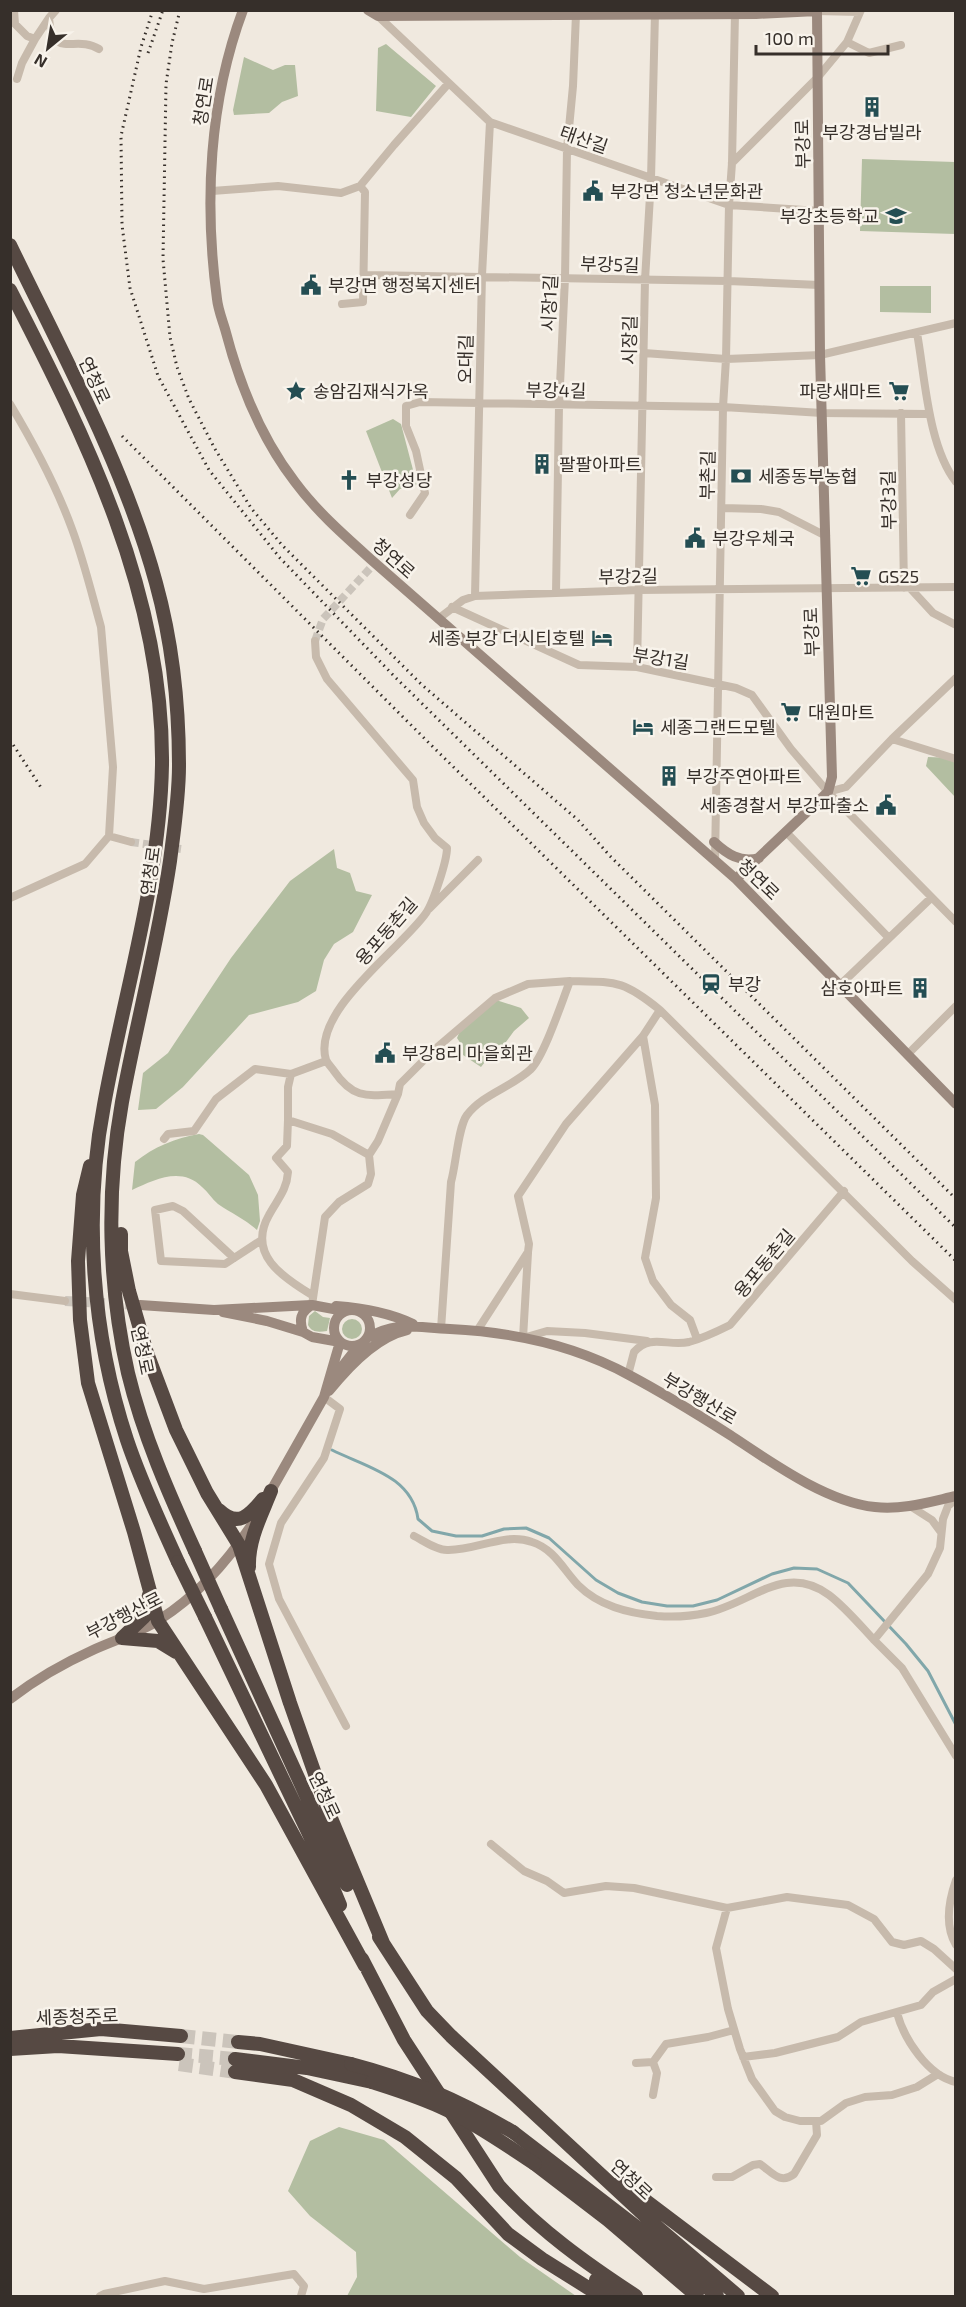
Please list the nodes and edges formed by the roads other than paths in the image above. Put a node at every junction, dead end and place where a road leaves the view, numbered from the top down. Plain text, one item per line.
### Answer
1 (14, 10) edge
2 (56, 10) edge
3 (243, 10) edge
4 (817, 11) edge
5 (860, 11) edge
6 (373, 12) edge
7 (511, 13) edge
8 (655, 13) junction
9 (576, 14) junction
10 (735, 14) junction
11 (50, 18) junction
12 (35, 39) junction
13 (847, 42) junction
14 (901, 45) dead end
15 (99, 49) dead end
16 (818, 77) junction
17 (17, 79) dead end
18 (448, 84) junction
19 (490, 123) junction
20 (567, 149) junction
21 (732, 163) junction
22 (651, 179) junction
23 (360, 186) junction
24 (212, 191) junction
25 (729, 205) junction
26 (819, 211) junction
27 (10, 245) edge
28 (364, 275) junction
29 (482, 275) junction
30 (565, 278) junction
31 (645, 280) junction
32 (728, 280) junction
33 (819, 285) junction
34 (10, 290) edge
35 (342, 304) dead end
36 (956, 323) edge
37 (917, 333) junction
38 (644, 353) junction
39 (820, 355) junction
40 (726, 358) junction
41 (479, 402) junction
42 (10, 404) edge
43 (559, 406) junction
44 (643, 406) junction
45 (723, 407) junction
46 (822, 413) junction
47 (901, 413) junction
48 (929, 414) junction
49 (956, 482) edge
50 (722, 508) junction
51 (410, 515) dead end
52 (826, 536) junction
53 (956, 587) edge
54 (827, 588) junction
55 (907, 588) junction
56 (721, 589) junction
57 (639, 590) junction
58 (556, 593) junction
59 (475, 596) junction
60 (452, 607) junction
61 (438, 619) junction
62 (956, 625) edge
63 (315, 640) tunnel mouth
64 (637, 667) junction
65 (956, 678) edge
66 (717, 684) junction
67 (892, 739) junction
68 (956, 759) edge
69 (828, 792) junction
70 (786, 832) junction
71 (109, 836) junction
72 (131, 842) tunnel mouth
73 (714, 842) junction
74 (759, 858) junction
75 (478, 860) dead end
76 (715, 860) junction
77 (736, 879) junction
78 (10, 898) edge
79 (931, 898) junction
80 (426, 912) junction
81 (956, 922) edge
82 (889, 938) junction
83 (570, 981) junction
84 (840, 986) junction
85 (956, 1006) edge
86 (660, 1010) junction
87 (643, 1036) junction
88 (907, 1055) junction
89 (326, 1061) junction
90 (291, 1074) junction
91 (398, 1094) junction
92 (122, 1103) junction
93 (956, 1104) edge
94 (103, 1109) junction
95 (288, 1120) junction
96 (164, 1139) dead end
97 (369, 1155) junction
98 (844, 1191) junction
99 (260, 1241) junction
100 (528, 1252) junction
101 (234, 1258) junction
102 (11, 1293) edge
103 (312, 1300) junction
104 (956, 1300) edge
105 (65, 1301) tunnel mouth
106 (140, 1305) tunnel mouth
107 (214, 1310) junction
108 (344, 1311) junction
109 (364, 1314) junction
110 (419, 1326) junction
111 (441, 1329) junction
112 (477, 1331) junction
113 (303, 1332) junction
114 (318, 1338) junction
115 (523, 1338) junction
116 (697, 1339) junction
117 (363, 1341) junction
118 (648, 1341) junction
119 (340, 1342) junction
120 (628, 1375) junction
121 (325, 1392) junction
122 (271, 1491) junction
123 (956, 1497) edge
124 (215, 1506) junction
125 (910, 1506) junction
126 (940, 1531) junction
127 (414, 1536) dead end
128 (239, 1545) junction
129 (250, 1581) junction
130 (149, 1587) junction
131 (158, 1621) junction
132 (876, 1637) junction
133 (122, 1638) junction
134 (180, 1655) junction
135 (10, 1699) edge
136 (346, 1726) dead end
137 (956, 1756) edge
138 (503, 1854) dead end
139 (956, 1880) edge
140 (727, 1908) junction
141 (383, 1943) junction
142 (956, 1945) edge
143 (365, 1966) junction
144 (956, 1969) edge
145 (956, 1979) edge
146 (897, 2013) junction
147 (734, 2030) junction
148 (181, 2036) tunnel mouth
149 (10, 2038) edge
150 (238, 2042) tunnel mouth
151 (10, 2049) edge
152 (743, 2057) junction
153 (178, 2059) tunnel mouth
154 (653, 2062) junction
155 (636, 2063) dead end
156 (938, 2074) junction
157 (956, 2082) edge
158 (653, 2095) dead end
159 (531, 2109) junction
160 (816, 2121) junction
161 (716, 2177) dead end
162 (516, 2205) junction
163 (100, 2296) edge
164 (301, 2296) edge
165 (601, 2296) edge
166 (617, 2296) edge
167 (636, 2296) edge
168 (697, 2296) edge
169 (717, 2296) edge
170 (738, 2296) edge
171 (772, 2296) edge

1 - 12 street
2 - 11 street
3 - 24 street, 청연로
4 - 5 street
4 - 10 street
4 - 16 street, 부강로
5 - 13 street
6 - 7 street
6 - 18 street, 태산길
7 - 9 street
8 - 9 street
8 - 10 street
8 - 22 street, 시장길
9 - 20 street, 시장1길
10 - 21 street, 부촌길
11 - 12 street
11 - 15 street
12 - 17 street
13 - 14 street
13 - 16 street
16 - 21 street
16 - 26 street, 부강로
18 - 19 street, 태산길
18 - 23 street
19 - 20 street, 태산길
19 - 29 street, 오대길
20 - 22 street, 태산길
20 - 30 street, 시장1길
21 - 25 street, 부촌길
22 - 25 street, 태산길
22 - 31 street, 시장길
23 - 24 street
23 - 28 street
24 - 61 street, 청연로
25 - 26 street, 태산길
25 - 32 street, 부촌길
26 - 33 street, 부강로
27 - 92 highway, 연청로
28 - 29 street, 부강5길
28 - 35 street
29 - 30 street, 부강5길
29 - 41 street, 오대길
30 - 31 street, 부강5길
30 - 43 street, 시장1길
31 - 32 street, 부강5길
31 - 38 street, 시장길
32 - 33 street, 부강5길
32 - 40 street, 부촌길
33 - 39 street, 부강로
34 - 94 highway, 연청로
36 - 37 street
37 - 39 street
37 - 48 street
38 - 40 street
38 - 44 street, 시장길
39 - 40 street
39 - 46 street, 부강로
40 - 45 street, 부촌길
41 - 43 street, 부강4길
41 - 51 street, 부강4길
41 - 59 street, 오대길
42 - 71 street
43 - 44 street, 부강4길
43 - 58 street, 시장1길
44 - 45 street, 부강4길
44 - 57 street, 시장길
45 - 46 street, 부강4길
45 - 50 street, 부촌길
46 - 47 street
46 - 52 street, 부강로
47 - 48 street
47 - 55 street, 부강3길
48 - 49 street
50 - 52 street
50 - 56 street, 부촌길
52 - 54 street, 부강로
53 - 55 street
54 - 55 street
54 - 56 street, 부강2길
54 - 69 street, 부강로
55 - 62 street
56 - 57 street, 부강2길
56 - 66 street, 부촌길
57 - 58 street, 부강2길
57 - 64 street, 시장길
58 - 59 street, 부강2길
59 - 60 street, 부강2길
60 - 61 street, 부강2길
60 - 64 street, 부강1길
61 - 76 street, 청연로
63 - 80 street, 용포동촌길
64 - 66 street, 부강1길
65 - 67 street
66 - 69 street, 부강1길
66 - 73 street, 부촌길
67 - 68 street
67 - 69 street
69 - 70 street
69 - 79 street, 부강1길
70 - 74 street
70 - 82 street
71 - 72 street
71 - 78 street
73 - 74 street
73 - 76 street, 부촌길
74 - 77 street
75 - 80 street
76 - 77 street, 청연로
77 - 84 street, 청연로
79 - 81 street, 부강1길
79 - 82 street
80 - 89 street, 용포동촌길
82 - 84 street
83 - 86 street
83 - 91 street
83 - 111 street
84 - 88 street, 청연로
85 - 88 street
86 - 87 street
86 - 98 street
87 - 100 street
87 - 116 street
88 - 93 street, 청연로
89 - 90 street
89 - 91 street
90 - 95 street
90 - 96 street
91 - 97 street
92 - 124 highway
92 - 141 highway, 연청로, bridge
94 - 130 highway
94 - 143 highway, 연청로, bridge
95 - 97 street
95 - 99 street
97 - 103 street
98 - 104 street
98 - 116 street, 용포동촌길
99 - 101 street
99 - 103 street
100 - 112 street
100 - 115 street
101 - 101 street
102 - 105 street
103 - 107 street
103 - 108 street
103 - 110 street
103 - 113 street
106 - 107 street
107 - 113 street
108 - 109 street
108 - 119 street, 부강행산로
109 - 110 street
109 - 117 street
110 - 111 street, 부강행산로
110 - 117 street
110 - 121 street
111 - 112 street, 부강행산로
112 - 115 street, 부강행산로
113 - 114 street
114 - 119 street
114 - 121 street, 부강행산로
115 - 118 street, 용포동촌길
115 - 120 street, 부강행산로
116 - 118 street, 용포동촌길
117 - 119 street
117 - 121 street
118 - 120 street
119 - 121 street, 부강행산로
120 - 125 street, 부강행산로
121 - 122 street, 부강행산로
121 - 136 street
122 - 124 highway
122 - 128 street, 부강행산로
122 - 129 highway
123 - 125 street, 부강행산로
123 - 126 street
124 - 128 highway
125 - 126 street
126 - 132 street
127 - 132 street
128 - 129 highway
128 - 131 street, 부강행산로
129 - 141 highway
130 - 131 highway
130 - 133 highway
131 - 133 street, 부강행산로
131 - 134 highway
132 - 137 street
133 - 134 highway
133 - 135 street, 부강행산로
134 - 143 highway
138 - 140 street
139 - 142 street
140 - 144 street
140 - 147 street
141 - 159 highway, 연청로
143 - 162 highway, 연청로
145 - 146 street
146 - 152 street
146 - 156 street
147 - 152 street
147 - 154 street
148 - 149 highway, 세종청주로
150 - 169 highway, 연청로, bridge
151 - 153 highway, 세종청주로
152 - 160 street
154 - 155 street
154 - 158 street
156 - 157 street
156 - 160 street
159 - 170 highway, 연청로
159 - 171 highway
160 - 161 street
162 - 166 highway
162 - 167 highway, 연청로
163 - 164 street
165 - 168 highway, bridge

